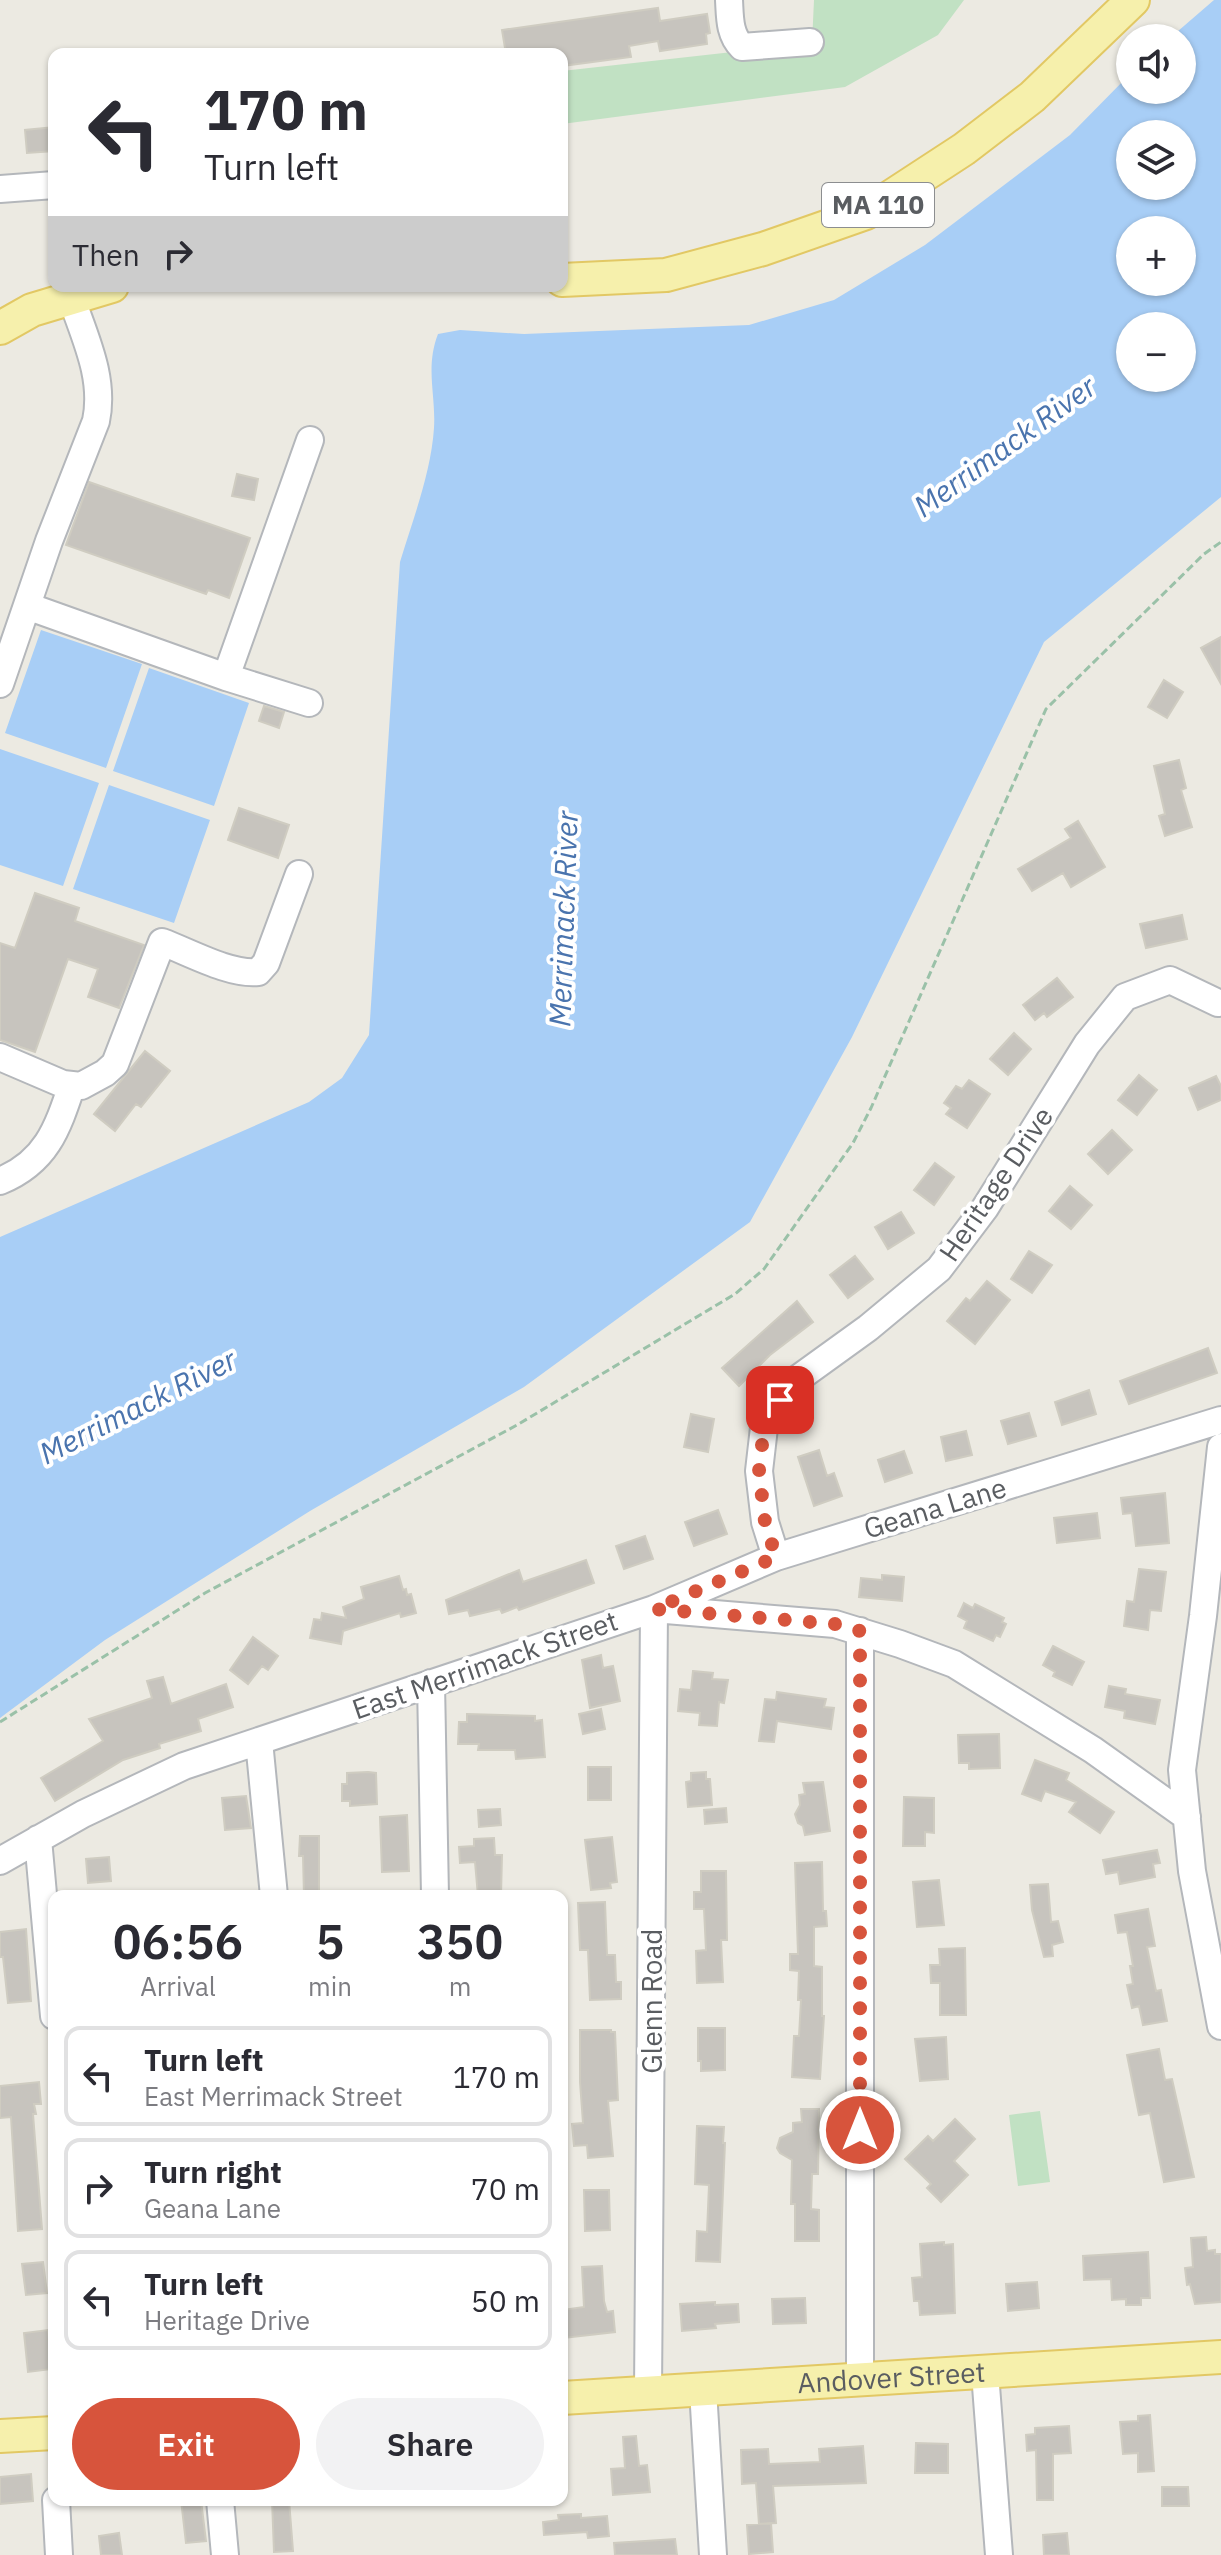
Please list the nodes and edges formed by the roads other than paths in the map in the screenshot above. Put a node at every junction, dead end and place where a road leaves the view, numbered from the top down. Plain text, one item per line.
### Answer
1 (729, 0) edge
2 (1133, 0) edge
3 (810, 42) dead end
4 (48, 185) edge
5 (0, 189) edge
6 (568, 280) edge
7 (90, 292) edge
8 (71, 297) junction
9 (0, 328) edge
10 (310, 440) dead end
11 (27, 606) junction
12 (226, 677) junction
13 (0, 684) edge
14 (309, 703) dead end
15 (299, 874) dead end
16 (1218, 1003) dead end
17 (0, 1057) edge
18 (72, 1085) junction
19 (0, 1181) edge
20 (1221, 1420) edge
21 (1221, 1447) edge
22 (776, 1557) junction
23 (654, 1609) junction
24 (860, 1631) junction
25 (431, 1683) junction
26 (259, 1741) junction
27 (1187, 1817) junction
28 (38, 1839) junction
29 (0, 1861) edge
30 (273, 1890) edge
31 (435, 1890) edge
32 (48, 1950) edge
33 (1215, 1956) edge
34 (1221, 2026) edge
35 (1221, 2357) edge
36 (985, 2373) junction
37 (860, 2380) junction
38 (703, 2390) junction
39 (648, 2393) junction
40 (568, 2398) edge
41 (48, 2433) edge
42 (0, 2436) edge
43 (56, 2506) edge
44 (221, 2506) edge
45 (59, 2555) edge
46 (225, 2555) edge
47 (713, 2555) edge
48 (999, 2555) edge

1 - 3 street
2 - 6 main road, MA 110
4 - 5 street
7 - 8 main road
8 - 9 main road
8 - 11 street
10 - 12 street
11 - 12 street
11 - 13 street
12 - 14 street
15 - 18 street
16 - 22 street, Heritage Drive
17 - 18 street
18 - 19 street
20 - 22 street, Geana Lane
21 - 27 street
22 - 23 street, Geana Lane
23 - 24 street, East Merrimack Street
23 - 25 street, East Merrimack Street
23 - 39 street, Glenn Road
24 - 27 street, East Merrimack Street
24 - 37 street
25 - 26 street, East Merrimack Street
25 - 31 street
26 - 28 street, East Merrimack Street
26 - 30 street
27 - 33 street
28 - 29 street, East Merrimack Street
28 - 32 street
33 - 34 street
35 - 36 main road, Andover Street
36 - 37 main road, Andover Street
36 - 48 street
37 - 38 main road, Andover Street
38 - 39 main road, Andover Street
38 - 47 street
39 - 40 main road, Andover Street
41 - 42 main road
43 - 45 street
44 - 46 street

